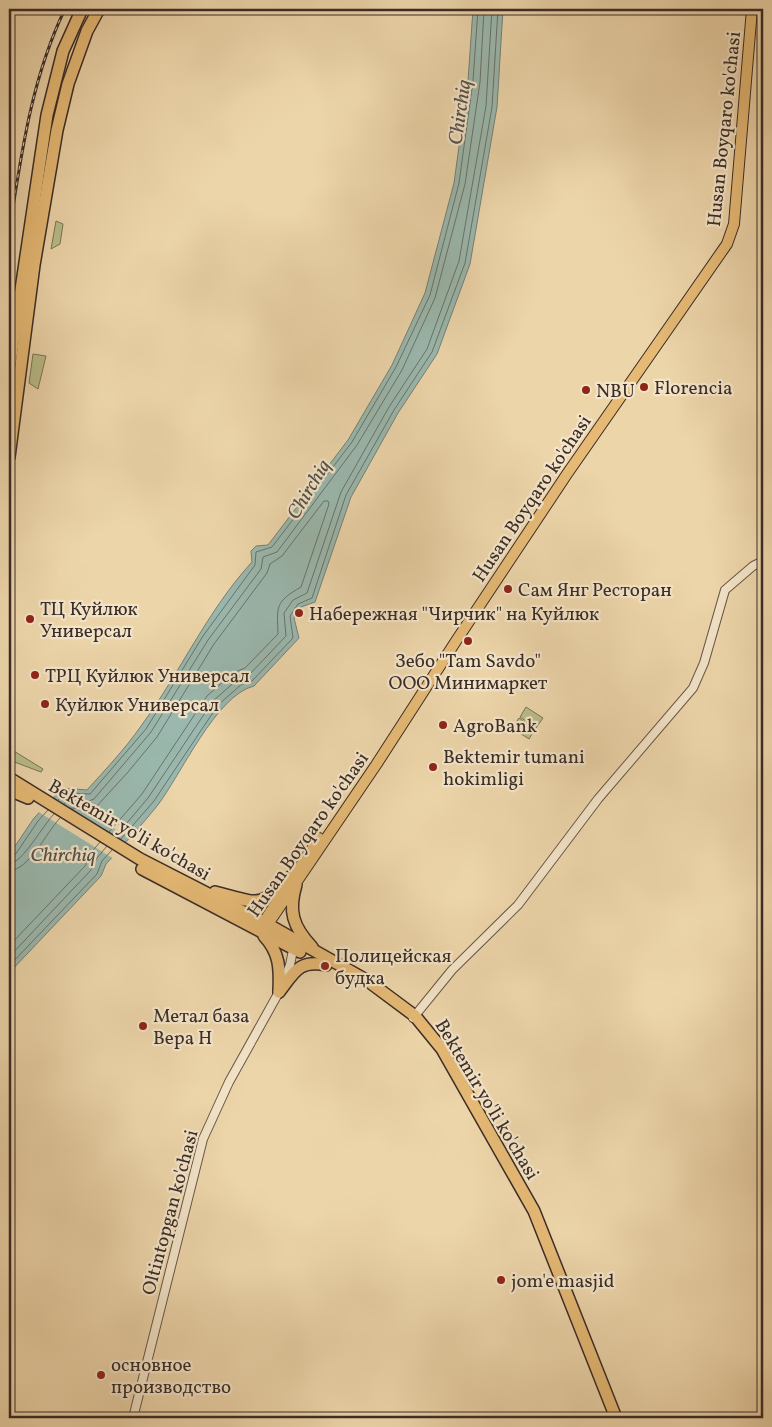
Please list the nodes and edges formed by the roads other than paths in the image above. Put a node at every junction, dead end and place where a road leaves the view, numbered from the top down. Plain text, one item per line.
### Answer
1 (82, 9) edge
2 (99, 9) edge
3 (746, 9) edge
4 (752, 9) edge
5 (53, 86) junction
6 (66, 89) junction
7 (9, 370) edge
8 (9, 457) edge
9 (763, 561) edge
10 (9, 773) edge
11 (9, 778) edge
12 (9, 786) edge
13 (9, 790) edge
14 (30, 795) junction
15 (138, 863) junction
16 (295, 879) junction
17 (191, 885) junction
18 (264, 926) junction
19 (294, 944) junction
20 (318, 953) junction
21 (326, 965) junction
22 (279, 992) junction
23 (413, 1018) junction
24 (133, 1418) edge
25 (608, 1418) edge
26 (616, 1418) edge

1 - 5 highway
2 - 6 highway
3 - 16 main road, Husan Boyqaro ko'chasi
4 - 16 main road, Husan Boyqaro ko'chasi
5 - 6 highway
5 - 7 highway
6 - 8 highway
9 - 23 street
10 - 14 highway
11 - 14 highway
12 - 14 highway
13 - 14 highway
14 - 15 highway, Bektemir yo'li ko'chasi
15 - 17 highway, Bektemir yo'li ko'chasi
15 - 18 highway, Bektemir yo'li ko'chasi
16 - 17 highway
16 - 18 main road, Husan Boyqaro ko'chasi
16 - 20 highway
17 - 18 highway, Bektemir yo'li ko'chasi
18 - 19 highway, Bektemir yo'li ko'chasi
18 - 22 highway
19 - 20 highway, Bektemir yo'li ko'chasi
19 - 21 highway, Bektemir yo'li ko'chasi
19 - 22 street, Oltintopgan ko'chasi
20 - 23 highway, Bektemir yo'li ko'chasi
21 - 22 highway
21 - 23 highway, Bektemir yo'li ko'chasi
22 - 24 street, Oltintopgan ko'chasi
23 - 25 highway, Bektemir yo'li ko'chasi
23 - 26 highway, Bektemir yo'li ko'chasi

